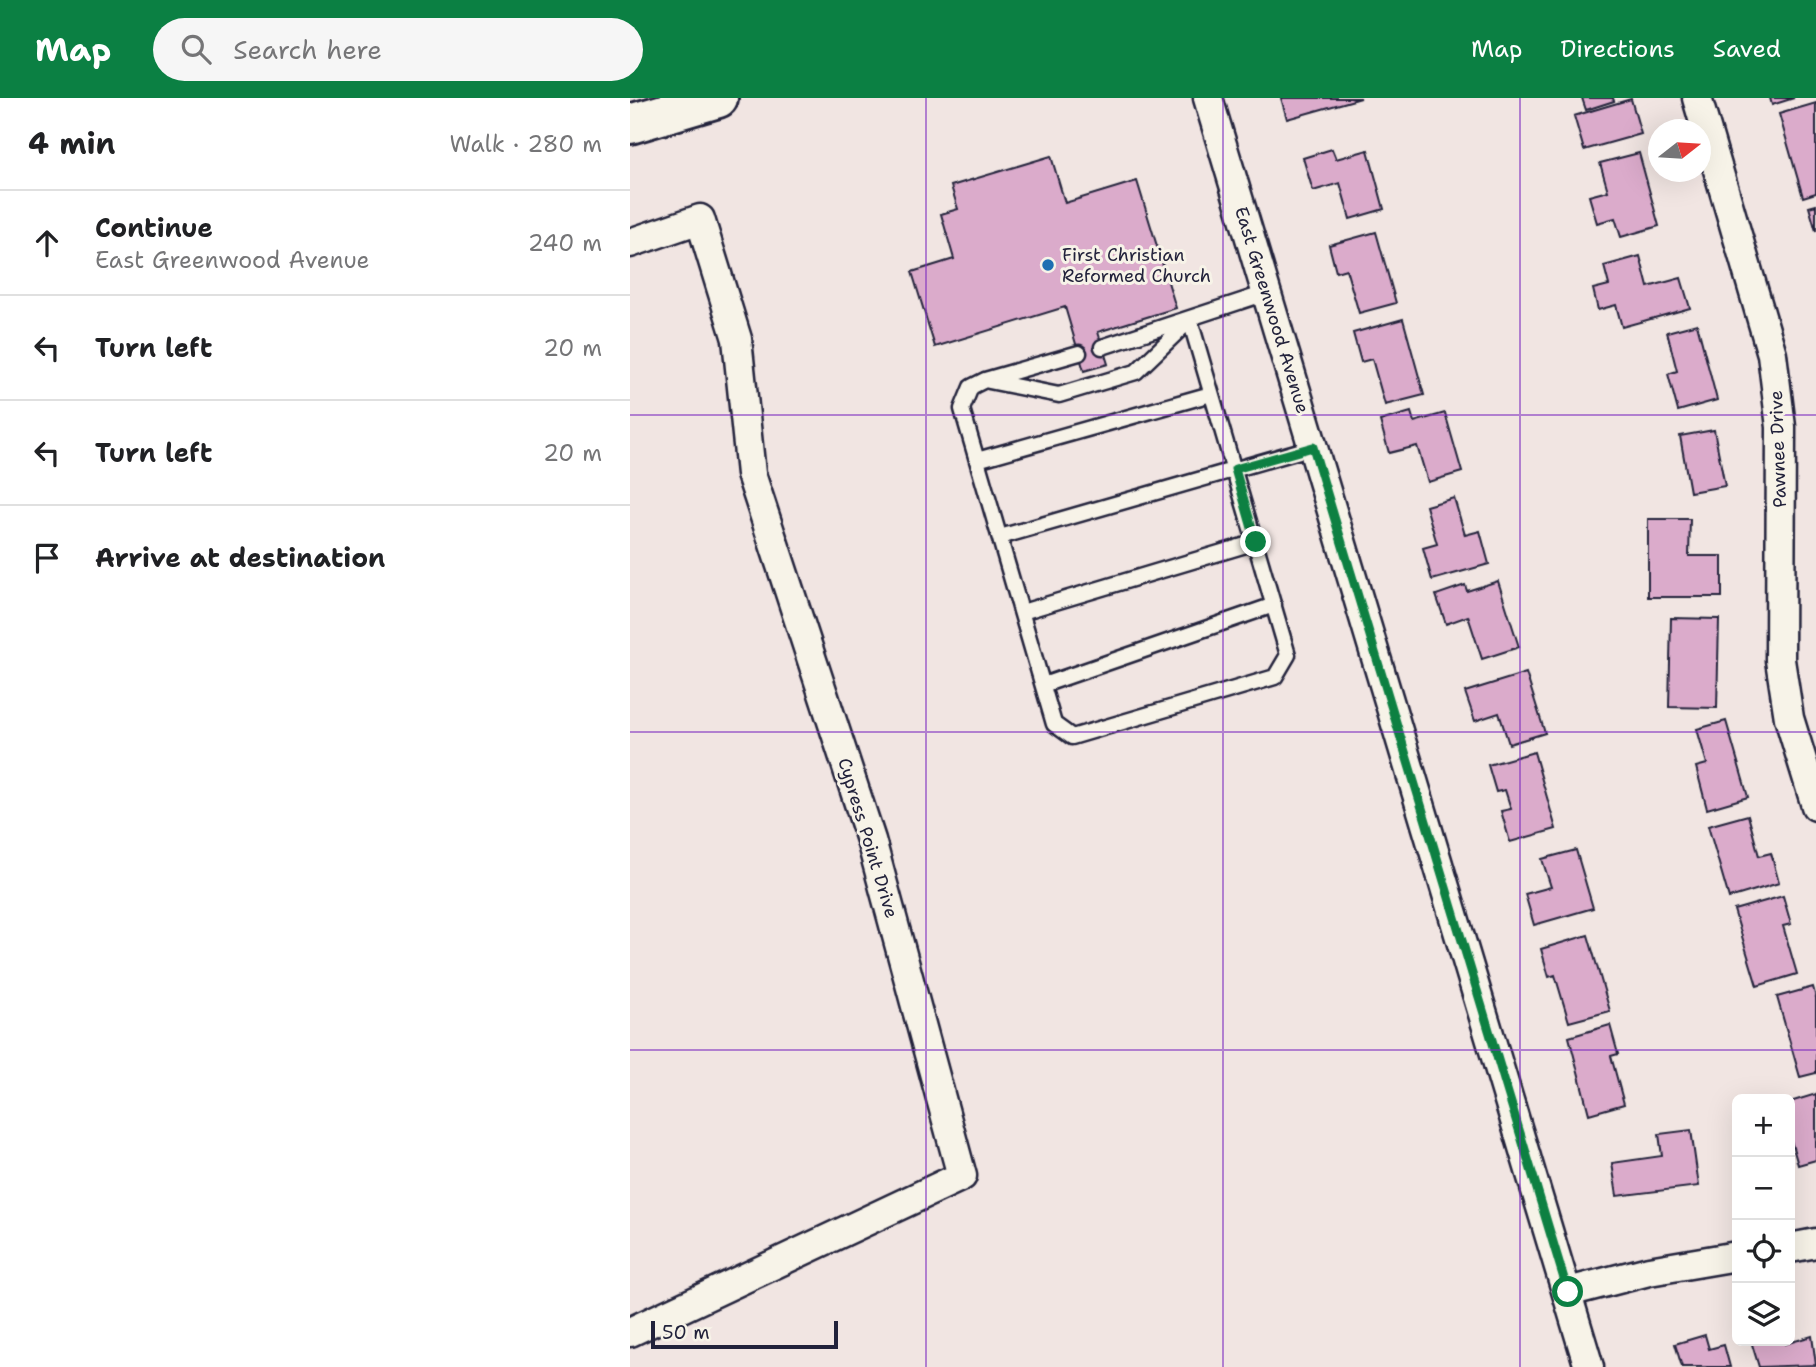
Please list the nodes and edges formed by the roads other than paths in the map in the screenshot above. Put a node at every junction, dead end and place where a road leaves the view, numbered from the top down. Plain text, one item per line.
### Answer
1 (718, 98) edge
2 (1208, 98) edge
3 (1697, 98) edge
4 (630, 124) edge
5 (630, 243) edge
6 (1266, 293) junction
7 (1190, 320) junction
8 (1102, 347) dead end
9 (1079, 353) dead end
10 (985, 380) junction
11 (1211, 394) junction
12 (1313, 447) junction
13 (978, 460) junction
14 (1235, 469) junction
15 (1000, 537) junction
16 (1256, 542) junction
17 (1274, 605) junction
18 (1022, 612) junction
19 (1043, 685) junction
20 (1816, 806) edge
21 (1816, 1243) edge
22 (1795, 1247) edge
23 (1732, 1257) edge
24 (1568, 1292) junction
25 (630, 1332) edge
26 (1590, 1367) edge

1 - 4 main road
2 - 6 street, East Greenwood Avenue
3 - 20 street, Pawnee Drive
5 - 25 street, Cypress Point Drive
6 - 7 lane
6 - 12 street, East Greenwood Avenue
7 - 8 lane
7 - 10 lane
7 - 11 lane
9 - 10 lane
10 - 13 lane
11 - 13 lane
11 - 14 lane
12 - 14 lane
12 - 24 street, East Greenwood Avenue
13 - 15 lane
14 - 15 lane
14 - 16 lane
15 - 18 lane
16 - 17 lane
16 - 18 lane
17 - 19 lane
17 - 19 lane
18 - 19 lane
21 - 22 street
23 - 24 street
24 - 26 street, East Greenwood Avenue

